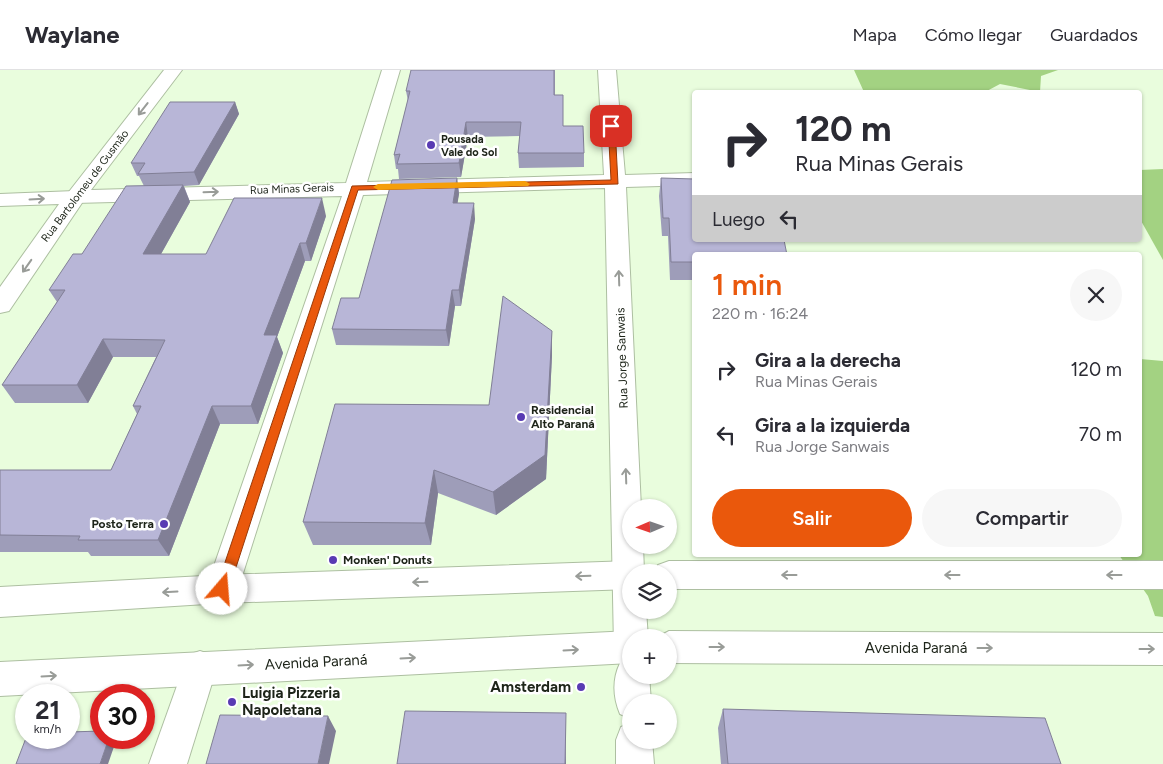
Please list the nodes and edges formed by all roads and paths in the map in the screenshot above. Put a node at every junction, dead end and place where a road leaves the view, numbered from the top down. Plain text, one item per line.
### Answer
1 (173, 70) edge
2 (391, 70) edge
3 (607, 70) edge
4 (692, 179) edge
5 (615, 182) junction
6 (355, 187) junction
7 (75, 197) junction
8 (0, 200) edge
9 (0, 305) edge
10 (631, 564) edge
11 (622, 575) edge
12 (677, 575) edge
13 (1163, 575) edge
14 (222, 589) junction
15 (0, 602) edge
16 (622, 647) edge
17 (677, 647) edge
18 (1163, 649) edge
19 (200, 668) junction
20 (0, 679) edge
21 (634, 749) edge
22 (168, 764) edge
23 (635, 764) edge

1 -> 7 street, Rua Bartolomeu de Gusmão
2 - 6 street
3 - 5 street, Rua Jorge Sanwais
4 - 5 street, Rua Minas Gerais
5 - 6 street, Rua Minas Gerais
10 -> 5 street, Rua Jorge Sanwais
7 -> 6 street, Rua Minas Gerais
6 - 14 street
8 -> 7 street, Rua Minas Gerais
7 -> 9 street, Rua Bartolomeu de Gusmão
11 -> 14 street
13 -> 12 street
14 -> 15 street
19 -> 16 street, Avenida Paraná
17 -> 18 street, Avenida Paraná
20 -> 19 street, Avenida Paraná
19 - 22 street
21 - 23 street

